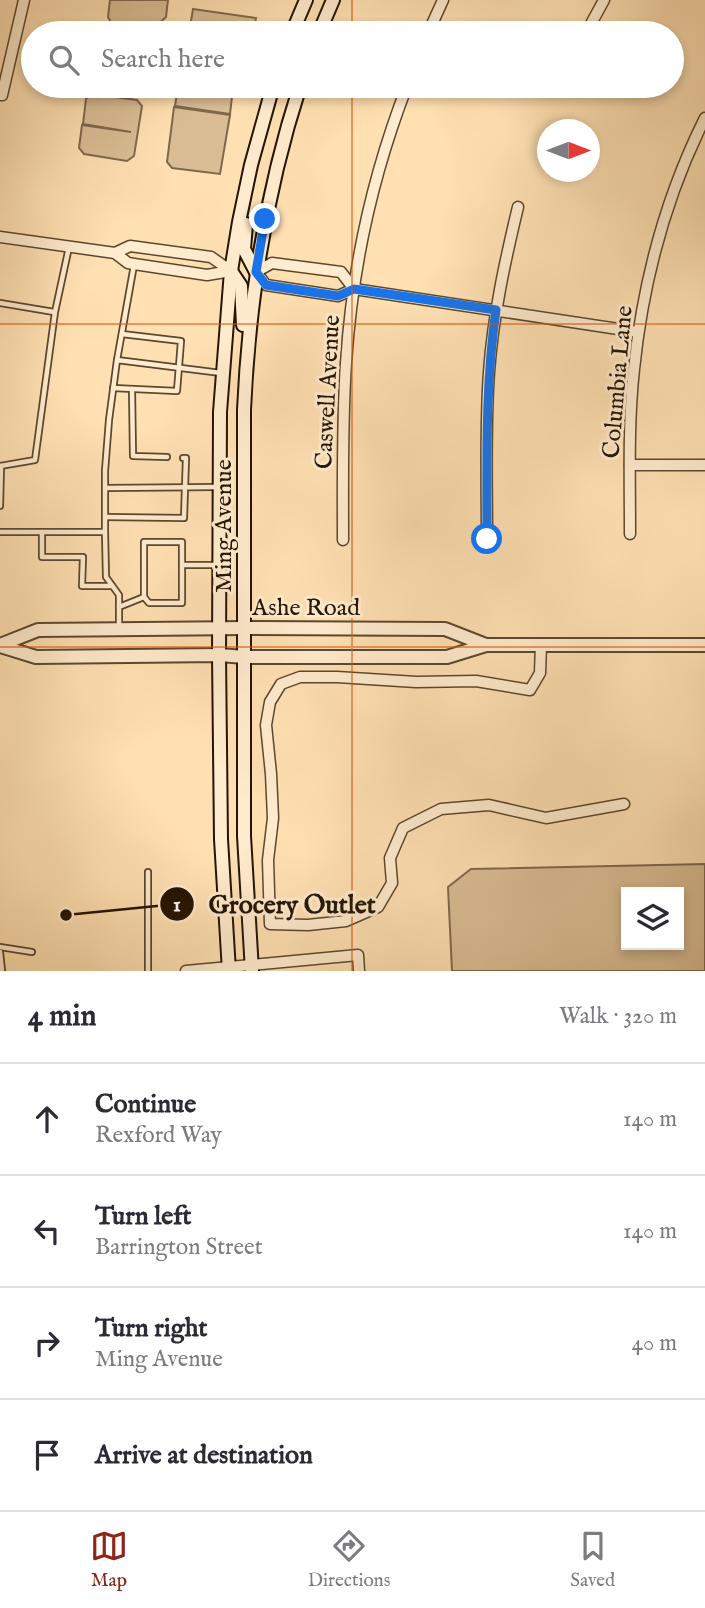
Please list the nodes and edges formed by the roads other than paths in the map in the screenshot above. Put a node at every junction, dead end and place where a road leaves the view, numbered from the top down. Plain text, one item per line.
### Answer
1 (24, 0) edge
2 (306, 0) edge
3 (332, 0) edge
4 (443, 0) edge
5 (604, 0) edge
6 (297, 21) edge
7 (324, 21) edge
8 (433, 21) edge
9 (593, 21) edge
10 (0, 95) edge
11 (269, 98) edge
12 (296, 98) edge
13 (403, 98) edge
14 (705, 118) edge
15 (248, 181) junction
16 (518, 207) dead end
17 (0, 237) edge
18 (69, 247) junction
19 (115, 253) junction
20 (134, 264) junction
21 (231, 271) junction
22 (256, 272) junction
23 (354, 289) junction
24 (0, 303) edge
25 (496, 310) junction
26 (55, 312) junction
27 (638, 332) junction
28 (121, 334) junction
29 (117, 360) junction
30 (178, 367) junction
31 (246, 370) junction
32 (222, 373) junction
33 (113, 388) junction
34 (132, 389) junction
35 (167, 457) dead end
36 (183, 458) dead end
37 (630, 465) junction
38 (705, 465) edge
39 (0, 466) edge
40 (220, 487) junction
41 (105, 488) junction
42 (185, 488) junction
43 (0, 506) edge
44 (106, 517) junction
45 (0, 532) edge
46 (42, 532) junction
47 (106, 532) junction
48 (630, 534) dead end
49 (487, 539) dead end
50 (343, 540) dead end
51 (144, 559) junction
52 (152, 559) dead end
53 (175, 559) dead end
54 (182, 562) junction
55 (220, 565) junction
56 (113, 586) junction
57 (144, 588) junction
58 (152, 588) dead end
59 (176, 588) dead end
60 (182, 588) junction
61 (144, 597) junction
62 (119, 607) junction
63 (244, 628) junction
64 (219, 629) junction
65 (119, 630) junction
66 (0, 645) edge
67 (486, 645) junction
68 (541, 645) junction
69 (705, 645) edge
70 (219, 655) junction
71 (245, 657) junction
72 (624, 803) dead end
73 (148, 872) dead end
74 (0, 950) edge
75 (32, 952) dead end
76 (252, 968) edge
77 (229, 969) edge
78 (2, 971) edge
79 (148, 971) edge
80 (186, 971) edge
81 (359, 971) edge

1 - 10 street
2 - 6 main road
3 - 7 main road
4 - 8 street
5 - 9 street
11 - 15 main road, Ming Avenue
12 - 22 main road, Ming Avenue
13 - 23 street, Caswell Avenue
14 - 27 street, Columbia Lane
15 - 21 main road, Ming Avenue
15 - 22 main road
16 - 25 street
17 - 18 street
18 - 19 street
18 - 26 lane
19 - 20 street
19 - 21 street
20 - 21 street
20 - 28 lane
21 - 31 main road
21 - 32 main road, Ming Avenue
22 - 23 street
22 - 23 street
22 - 31 main road, Ming Avenue
23 - 25 street
23 - 50 street, Caswell Avenue
24 - 26 lane
25 - 27 street
25 - 49 street
26 - 39 lane
27 - 37 street, Columbia Lane
28 - 29 lane
28 - 30 lane
29 - 30 lane
29 - 33 lane
30 - 32 lane
30 - 34 lane
31 - 63 main road, Ming Avenue
32 - 40 main road, Ming Avenue
33 - 34 lane
33 - 41 lane
34 - 35 lane
36 - 42 lane
37 - 38 street
37 - 48 street, Columbia Lane
39 - 43 lane
40 - 42 lane
40 - 55 main road, Ming Avenue
41 - 42 lane
41 - 44 lane
42 - 44 lane
44 - 47 lane
45 - 46 lane
46 - 47 lane
46 - 56 lane
47 - 56 lane
51 - 52 lane
51 - 54 lane
51 - 57 lane
53 - 54 lane
54 - 55 lane
54 - 60 lane
55 - 64 main road, Ming Avenue
56 - 62 lane
57 - 58 lane
57 - 61 lane
59 - 60 lane
60 - 61 lane
61 - 62 lane
62 - 65 lane
63 - 64 main road, Ashe Road
63 - 67 main road, Ashe Road
63 - 71 main road, Ming Avenue
64 - 65 main road, Ashe Road
64 - 70 main road, Ming Avenue
65 - 66 main road, Ashe Road
66 - 70 main road, Ashe Road
67 - 68 main road, Ashe Road
67 - 71 main road, Ashe Road
68 - 69 main road, Ashe Road
68 - 72 street
70 - 71 main road, Ashe Road
70 - 77 main road, Ming Avenue
71 - 76 main road, Ming Avenue
73 - 79 lane
74 - 75 lane
74 - 78 lane
76 - 77 street
76 - 81 street
77 - 80 street

